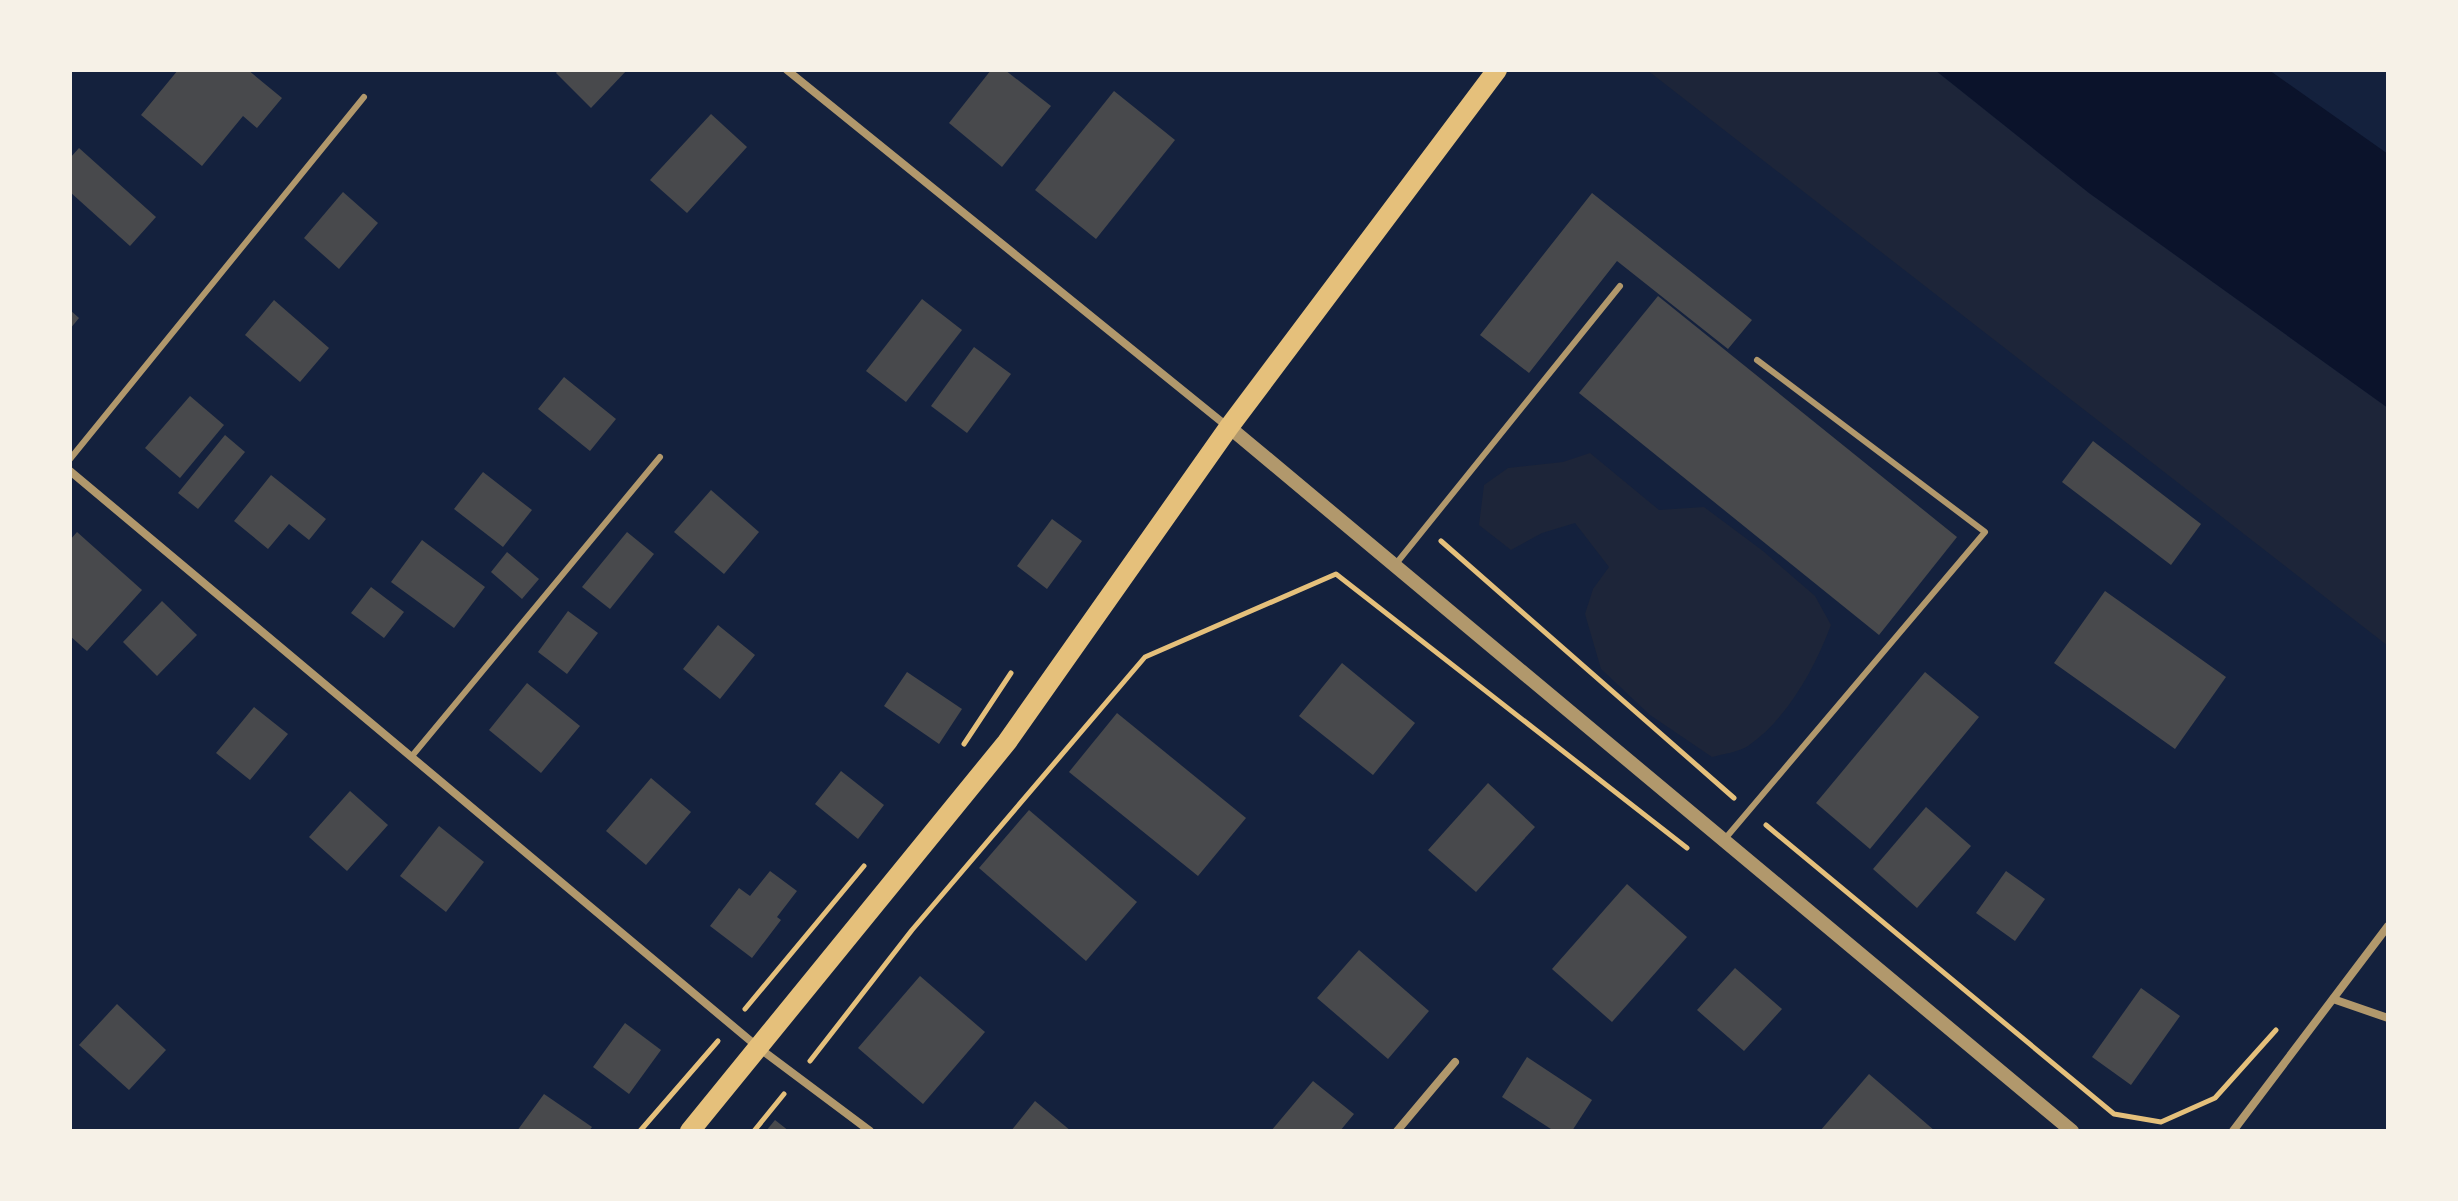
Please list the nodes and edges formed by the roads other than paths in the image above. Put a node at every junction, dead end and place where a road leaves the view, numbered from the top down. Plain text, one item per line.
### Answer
1 (787, 70) edge
2 (1494, 74) edge
3 (364, 97) dead end
4 (1620, 286) dead end
5 (1757, 360) dead end
6 (1229, 427) junction
7 (660, 457) dead end
8 (70, 459) edge
9 (70, 471) edge
10 (1393, 567) junction
11 (412, 756) junction
12 (1724, 840) junction
13 (2388, 926) edge
14 (2333, 999) junction
15 (2388, 1018) edge
16 (759, 1048) junction
17 (1455, 1062) dead end
18 (690, 1131) edge
19 (870, 1131) edge
20 (1397, 1131) edge
21 (2072, 1131) edge
22 (2233, 1131) edge

1 - 6 street
2 - 6 main road
3 - 8 lane
4 - 10 lane
5 - 12 lane
6 - 10 street
6 - 16 main road
7 - 11 lane
9 - 11 street
10 - 12 street
11 - 16 street
12 - 21 street
13 - 14 street
14 - 15 street
14 - 22 street
16 - 18 main road
16 - 19 street
17 - 20 street

